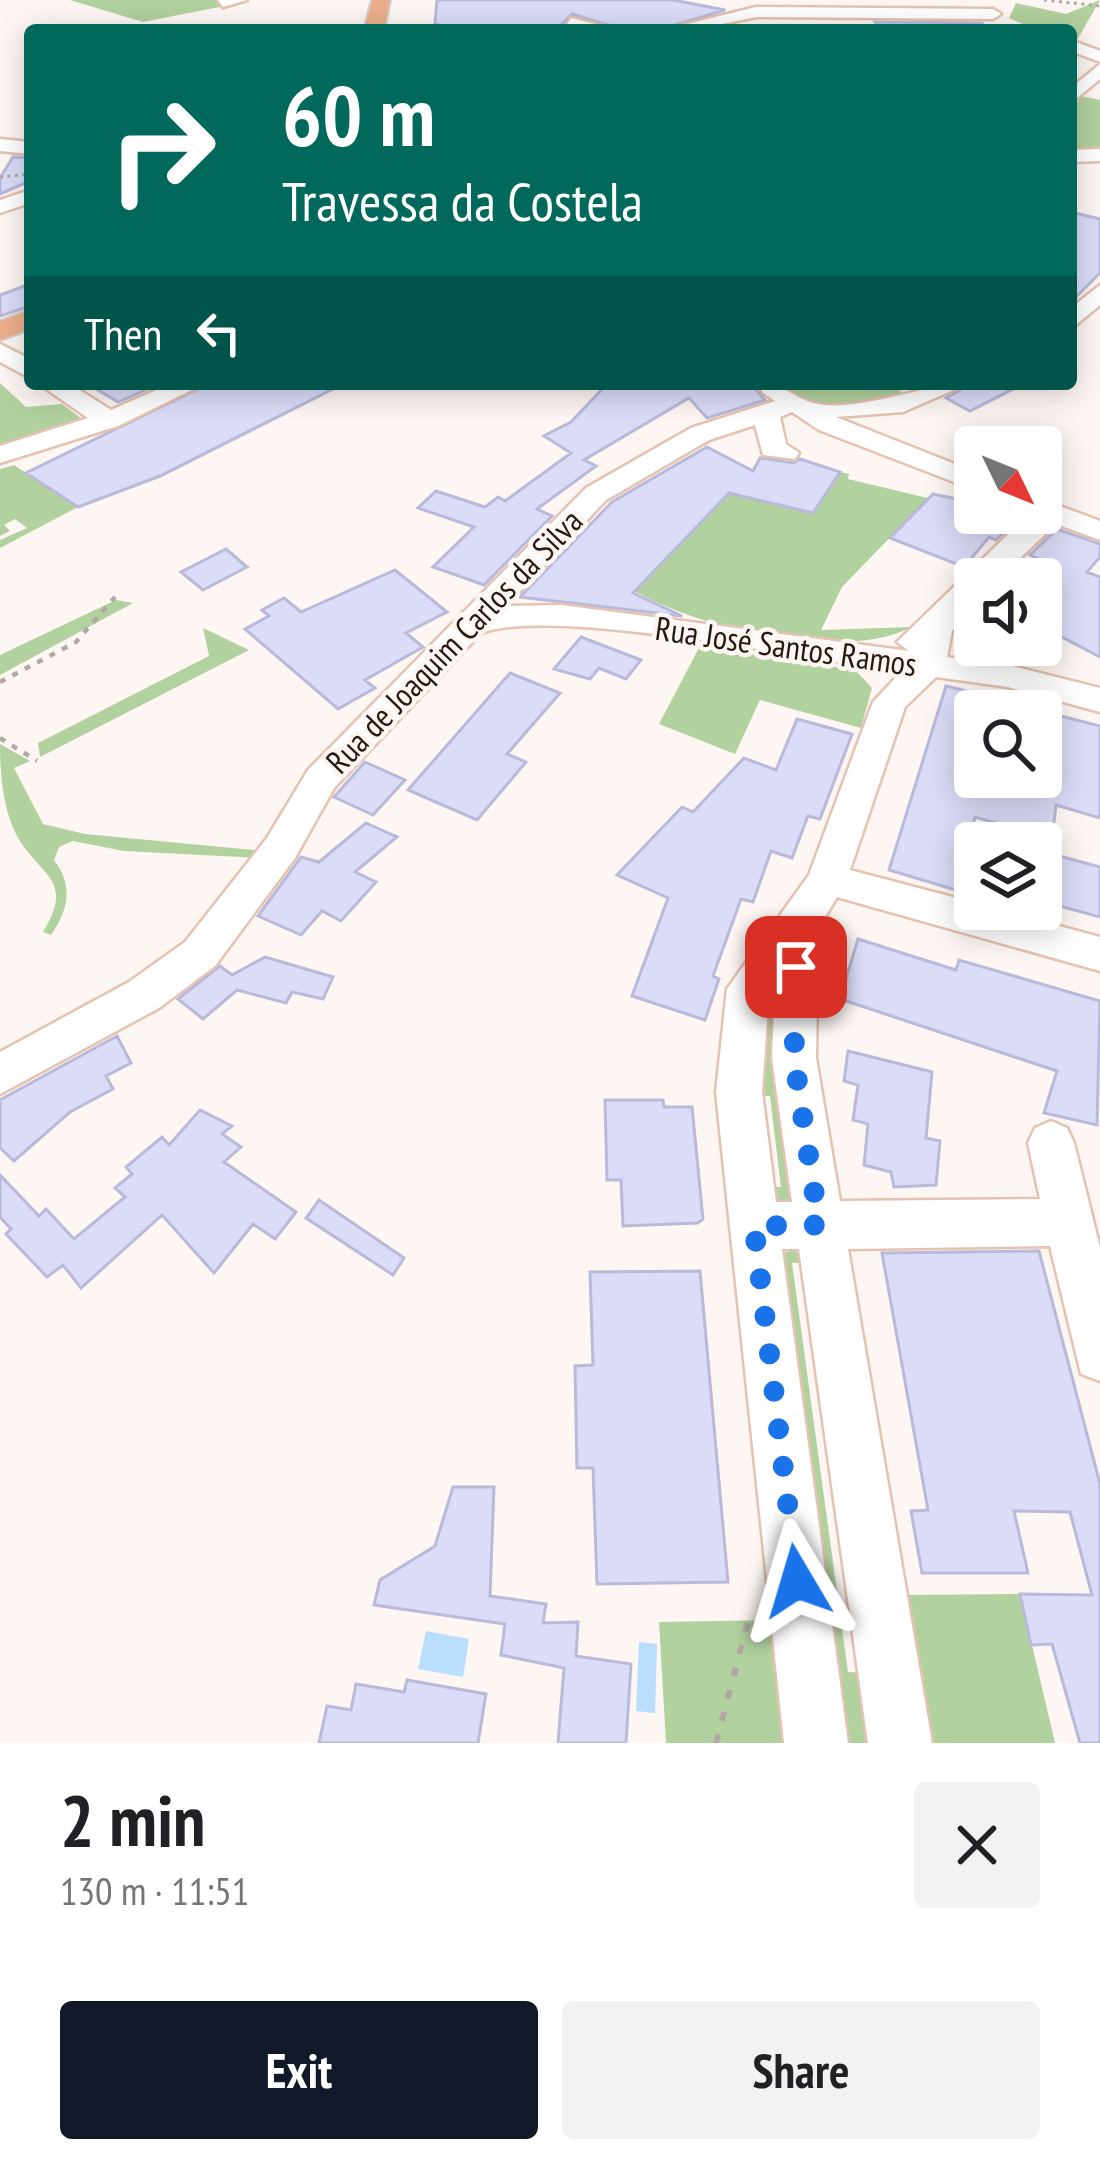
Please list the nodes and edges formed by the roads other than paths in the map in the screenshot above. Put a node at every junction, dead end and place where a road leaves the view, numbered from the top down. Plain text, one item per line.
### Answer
1 (585, 6) dead end
2 (937, 7) edge
3 (788, 12) junction
4 (889, 13) junction
5 (1000, 14) edge
6 (572, 24) edge
7 (693, 24) edge
8 (792, 24) edge
9 (895, 24) edge
10 (1100, 69) edge
11 (1077, 92) edge
12 (1100, 292) edge
13 (1077, 315) edge
14 (62, 390) edge
15 (178, 390) edge
16 (939, 390) edge
17 (783, 402) edge
18 (110, 420) junction
19 (785, 453) dead end
20 (0, 455) edge
21 (954, 474) edge
22 (1062, 516) edge
23 (1100, 531) edge
24 (1023, 534) edge
25 (1000, 558) edge
26 (954, 608) edge
27 (472, 625) junction
28 (935, 628) junction
29 (884, 660) junction
30 (928, 666) junction
31 (1100, 700) edge
32 (890, 702) junction
33 (827, 879) junction
34 (798, 928) junction
35 (1100, 954) edge
36 (0, 1074) edge
37 (1051, 1143) dead end
38 (1066, 1222) junction
39 (819, 1225) junction
40 (754, 1226) junction
41 (1100, 1355) edge
42 (816, 1743) edge
43 (899, 1743) edge

1 - 6 street
2 - 4 street
2 - 5 street
3 - 4 street
3 - 7 street
3 - 8 street
4 - 9 street
10 - 11 street
12 - 13 street
14 - 18 street
15 - 18 street
16 - 17 street, Rua de Joaquim Carlos da Silva
17 - 19 street
17 - 21 street
17 - 27 street, Rua de Joaquim Carlos da Silva
18 - 20 street
22 - 23 street
24 - 25 street
26 - 28 street
27 - 29 street, Rua José Santos Ramos
27 - 36 street, Rua de Joaquim Carlos da Silva
28 - 29 street
28 - 30 street
29 - 30 street, Rua José Santos Ramos
29 - 32 street
30 - 31 street, Rua José Santos Ramos
30 - 32 street
32 - 33 street
33 - 34 street
33 - 35 street
34 - 39 street
34 - 40 street
37 - 38 street
38 - 39 street
38 - 41 street
39 - 40 street
39 - 43 street
40 - 42 street

